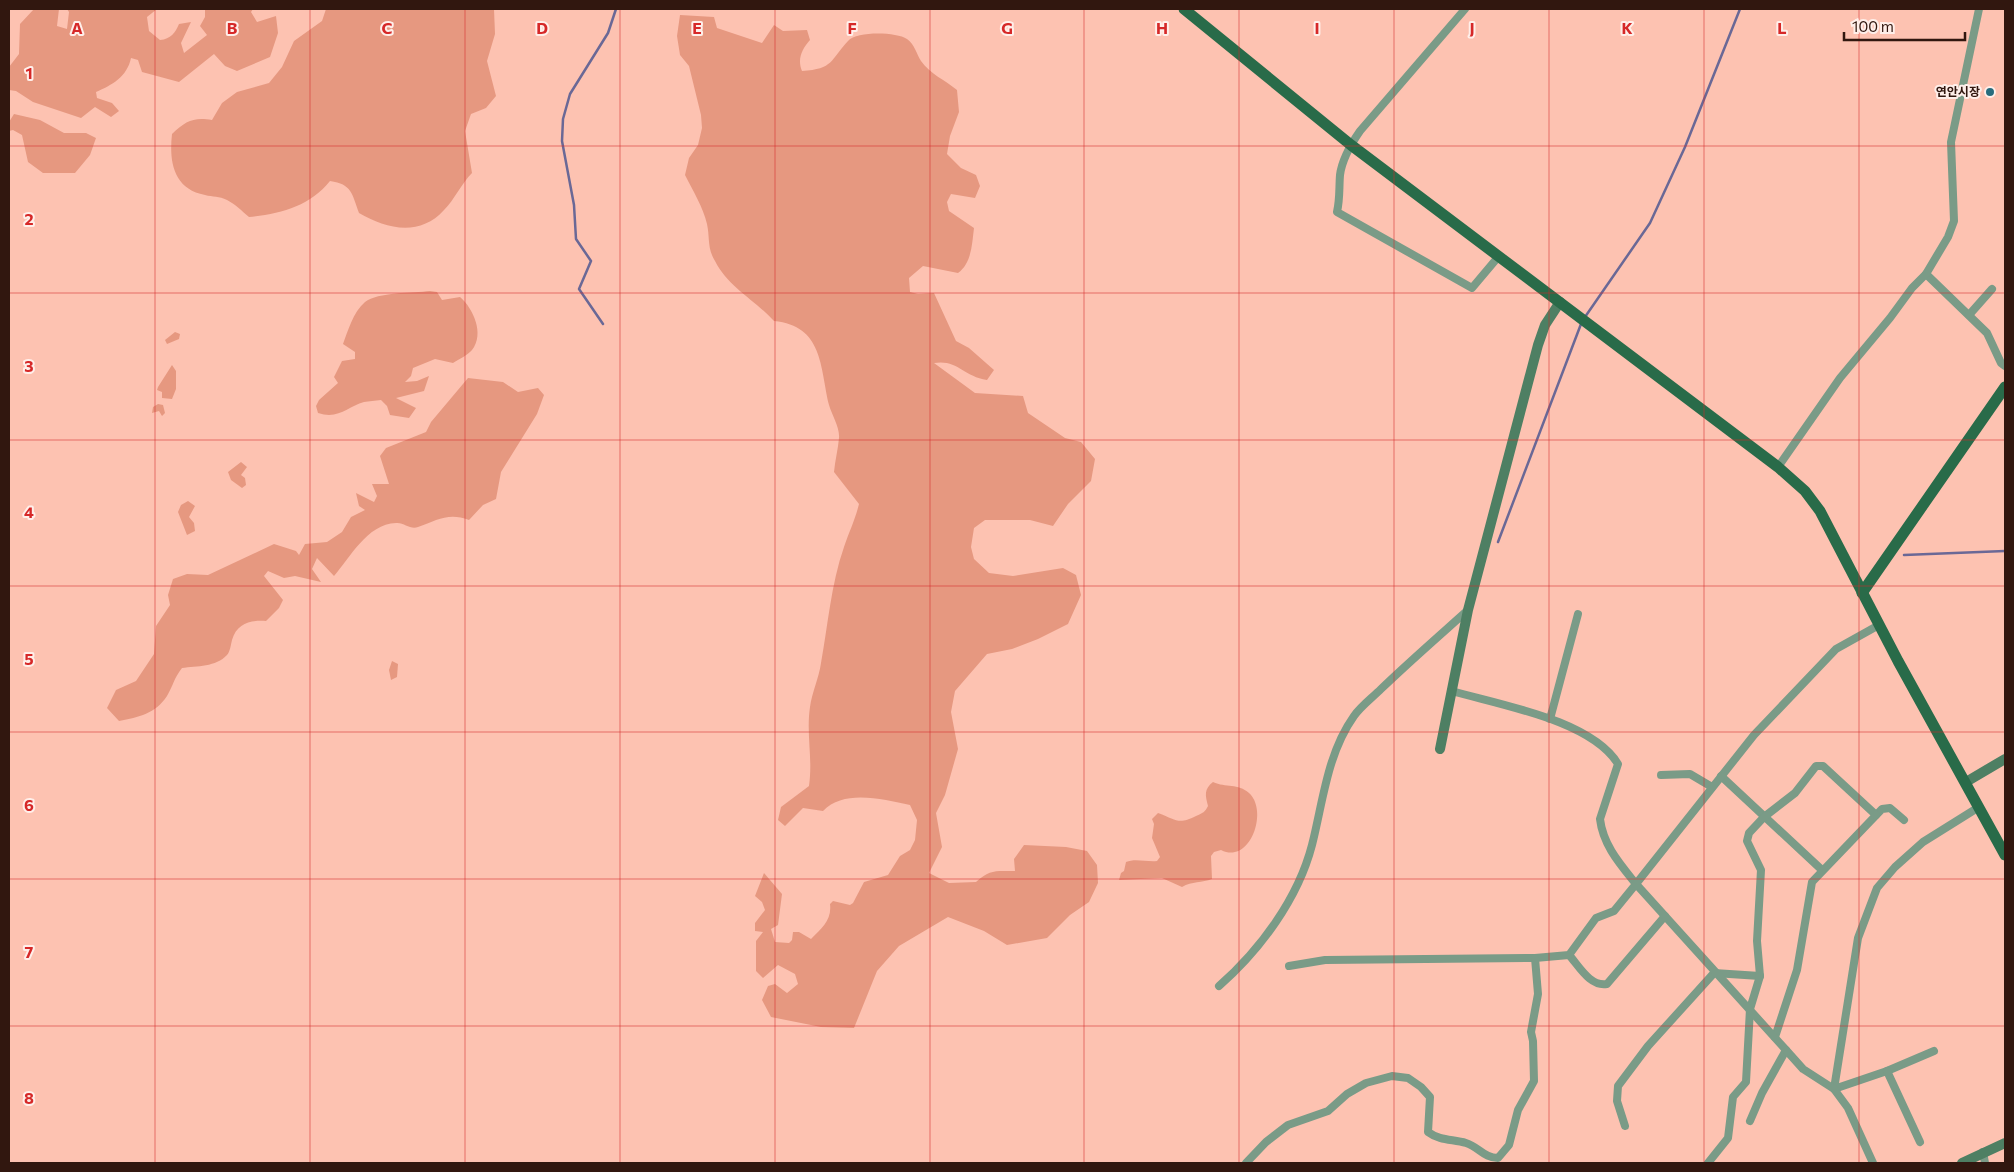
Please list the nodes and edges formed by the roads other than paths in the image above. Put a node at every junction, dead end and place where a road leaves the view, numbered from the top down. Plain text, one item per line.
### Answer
1 (1184, 9) edge
2 (1465, 9) edge
3 (1979, 9) edge
4 (1351, 145) junction
5 (1499, 256) junction
6 (1926, 274) junction
7 (1992, 289) dead end
8 (1560, 302) junction
9 (1969, 315) junction
10 (2005, 366) edge
11 (2005, 386) edge
12 (1778, 467) junction
13 (1862, 593) junction
14 (1468, 610) junction
15 (1578, 614) dead end
16 (1879, 624) junction
17 (1452, 691) junction
18 (1550, 719) junction
19 (1440, 749) dead end
20 (2005, 759) edge
21 (1661, 775) dead end
22 (1720, 776) junction
23 (1966, 782) junction
24 (1712, 787) junction
25 (1979, 807) junction
26 (1876, 815) junction
27 (1764, 818) junction
28 (1904, 820) dead end
29 (2005, 855) edge
30 (1822, 870) junction
31 (1636, 884) junction
32 (1665, 916) junction
33 (1569, 955) junction
34 (1535, 958) junction
35 (1288, 966) dead end
36 (1714, 973) junction
37 (1760, 976) junction
38 (1218, 986) dead end
39 (1750, 1009) junction
40 (1775, 1037) junction
41 (1786, 1050) junction
42 (1934, 1051) dead end
43 (1887, 1071) junction
44 (1834, 1089) junction
45 (1750, 1121) dead end
46 (1625, 1126) dead end
47 (1920, 1142) dead end
48 (2005, 1143) edge
49 (1983, 1152) junction
50 (1246, 1163) edge
51 (1708, 1163) edge
52 (1873, 1163) edge
53 (1962, 1163) edge
54 (1985, 1163) edge

1 - 4 main road
2 - 4 street
3 - 6 street
4 - 5 main road
4 - 5 street
5 - 8 main road
6 - 9 street
6 - 12 street
7 - 9 street
8 - 12 main road
8 - 14 street
9 - 10 street
11 - 13 main road
12 - 13 main road
13 - 16 main road
14 - 17 street
14 - 38 street
15 - 18 street
16 - 22 street
16 - 23 main road
17 - 18 street
17 - 19 street
18 - 31 street
20 - 23 street
21 - 24 street
22 - 24 street
22 - 27 street
23 - 25 main road
24 - 31 street
25 - 29 main road
25 - 44 street
26 - 27 street
26 - 28 street
26 - 30 street
27 - 30 street
27 - 37 street
30 - 40 street
31 - 32 street
31 - 33 street
32 - 33 street
32 - 36 street
33 - 34 street
34 - 35 street
34 - 50 street
36 - 37 street
36 - 39 street
36 - 46 street
37 - 39 street
39 - 40 street
39 - 51 street
40 - 41 street
41 - 44 street
41 - 45 street
42 - 43 street
43 - 44 street
43 - 47 street
44 - 52 street
48 - 49 street
49 - 53 street
49 - 54 street

